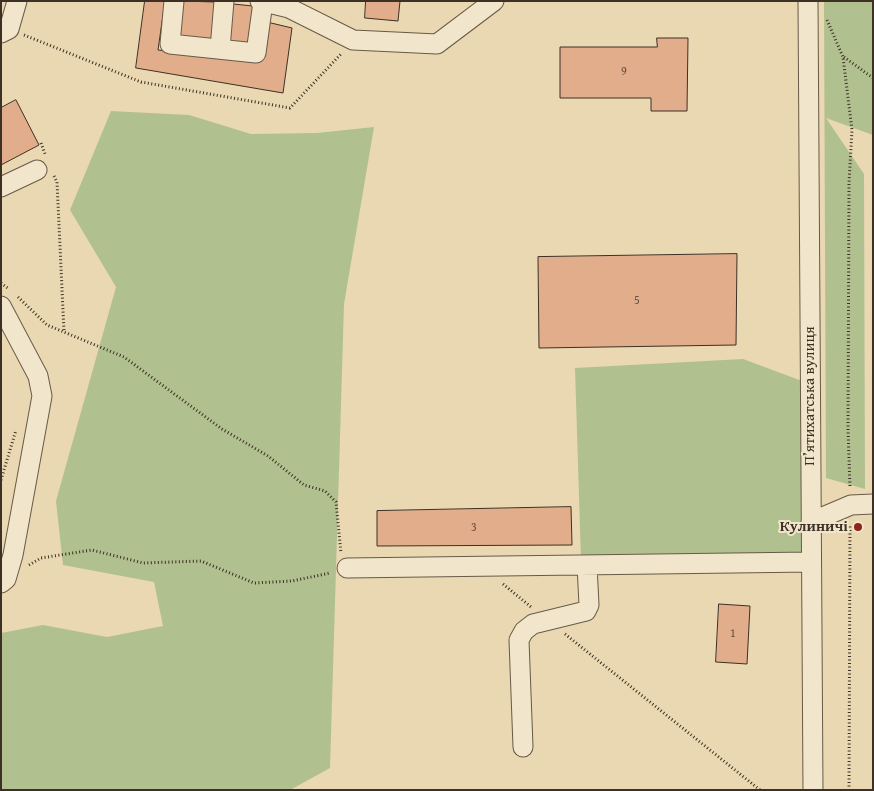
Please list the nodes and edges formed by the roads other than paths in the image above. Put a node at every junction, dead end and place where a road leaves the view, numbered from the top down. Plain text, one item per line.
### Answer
1 (17, 1) edge
2 (174, 1) edge
3 (224, 1) edge
4 (494, 1) edge
5 (808, 1) edge
6 (267, 2) edge
7 (5, 31) edge
8 (220, 49) junction
9 (46, 167) road end
10 (1, 187) edge
11 (1, 306) edge
12 (873, 504) edge
13 (811, 522) junction
14 (811, 562) junction
15 (587, 565) junction
16 (347, 568) road end
17 (4, 581) edge
18 (523, 747) dead end
19 (813, 790) edge

1 - 7 street
2 - 8 street
3 - 8 street
4 - 6 street
5 - 13 street, П’ятихатська вулиця
6 - 8 street
9 - 10 street
11 - 17 street
12 - 13 street
13 - 14 street, П’ятихатська вулиця
14 - 15 street
14 - 19 street, П’ятихатська вулиця
15 - 16 street
15 - 18 street

